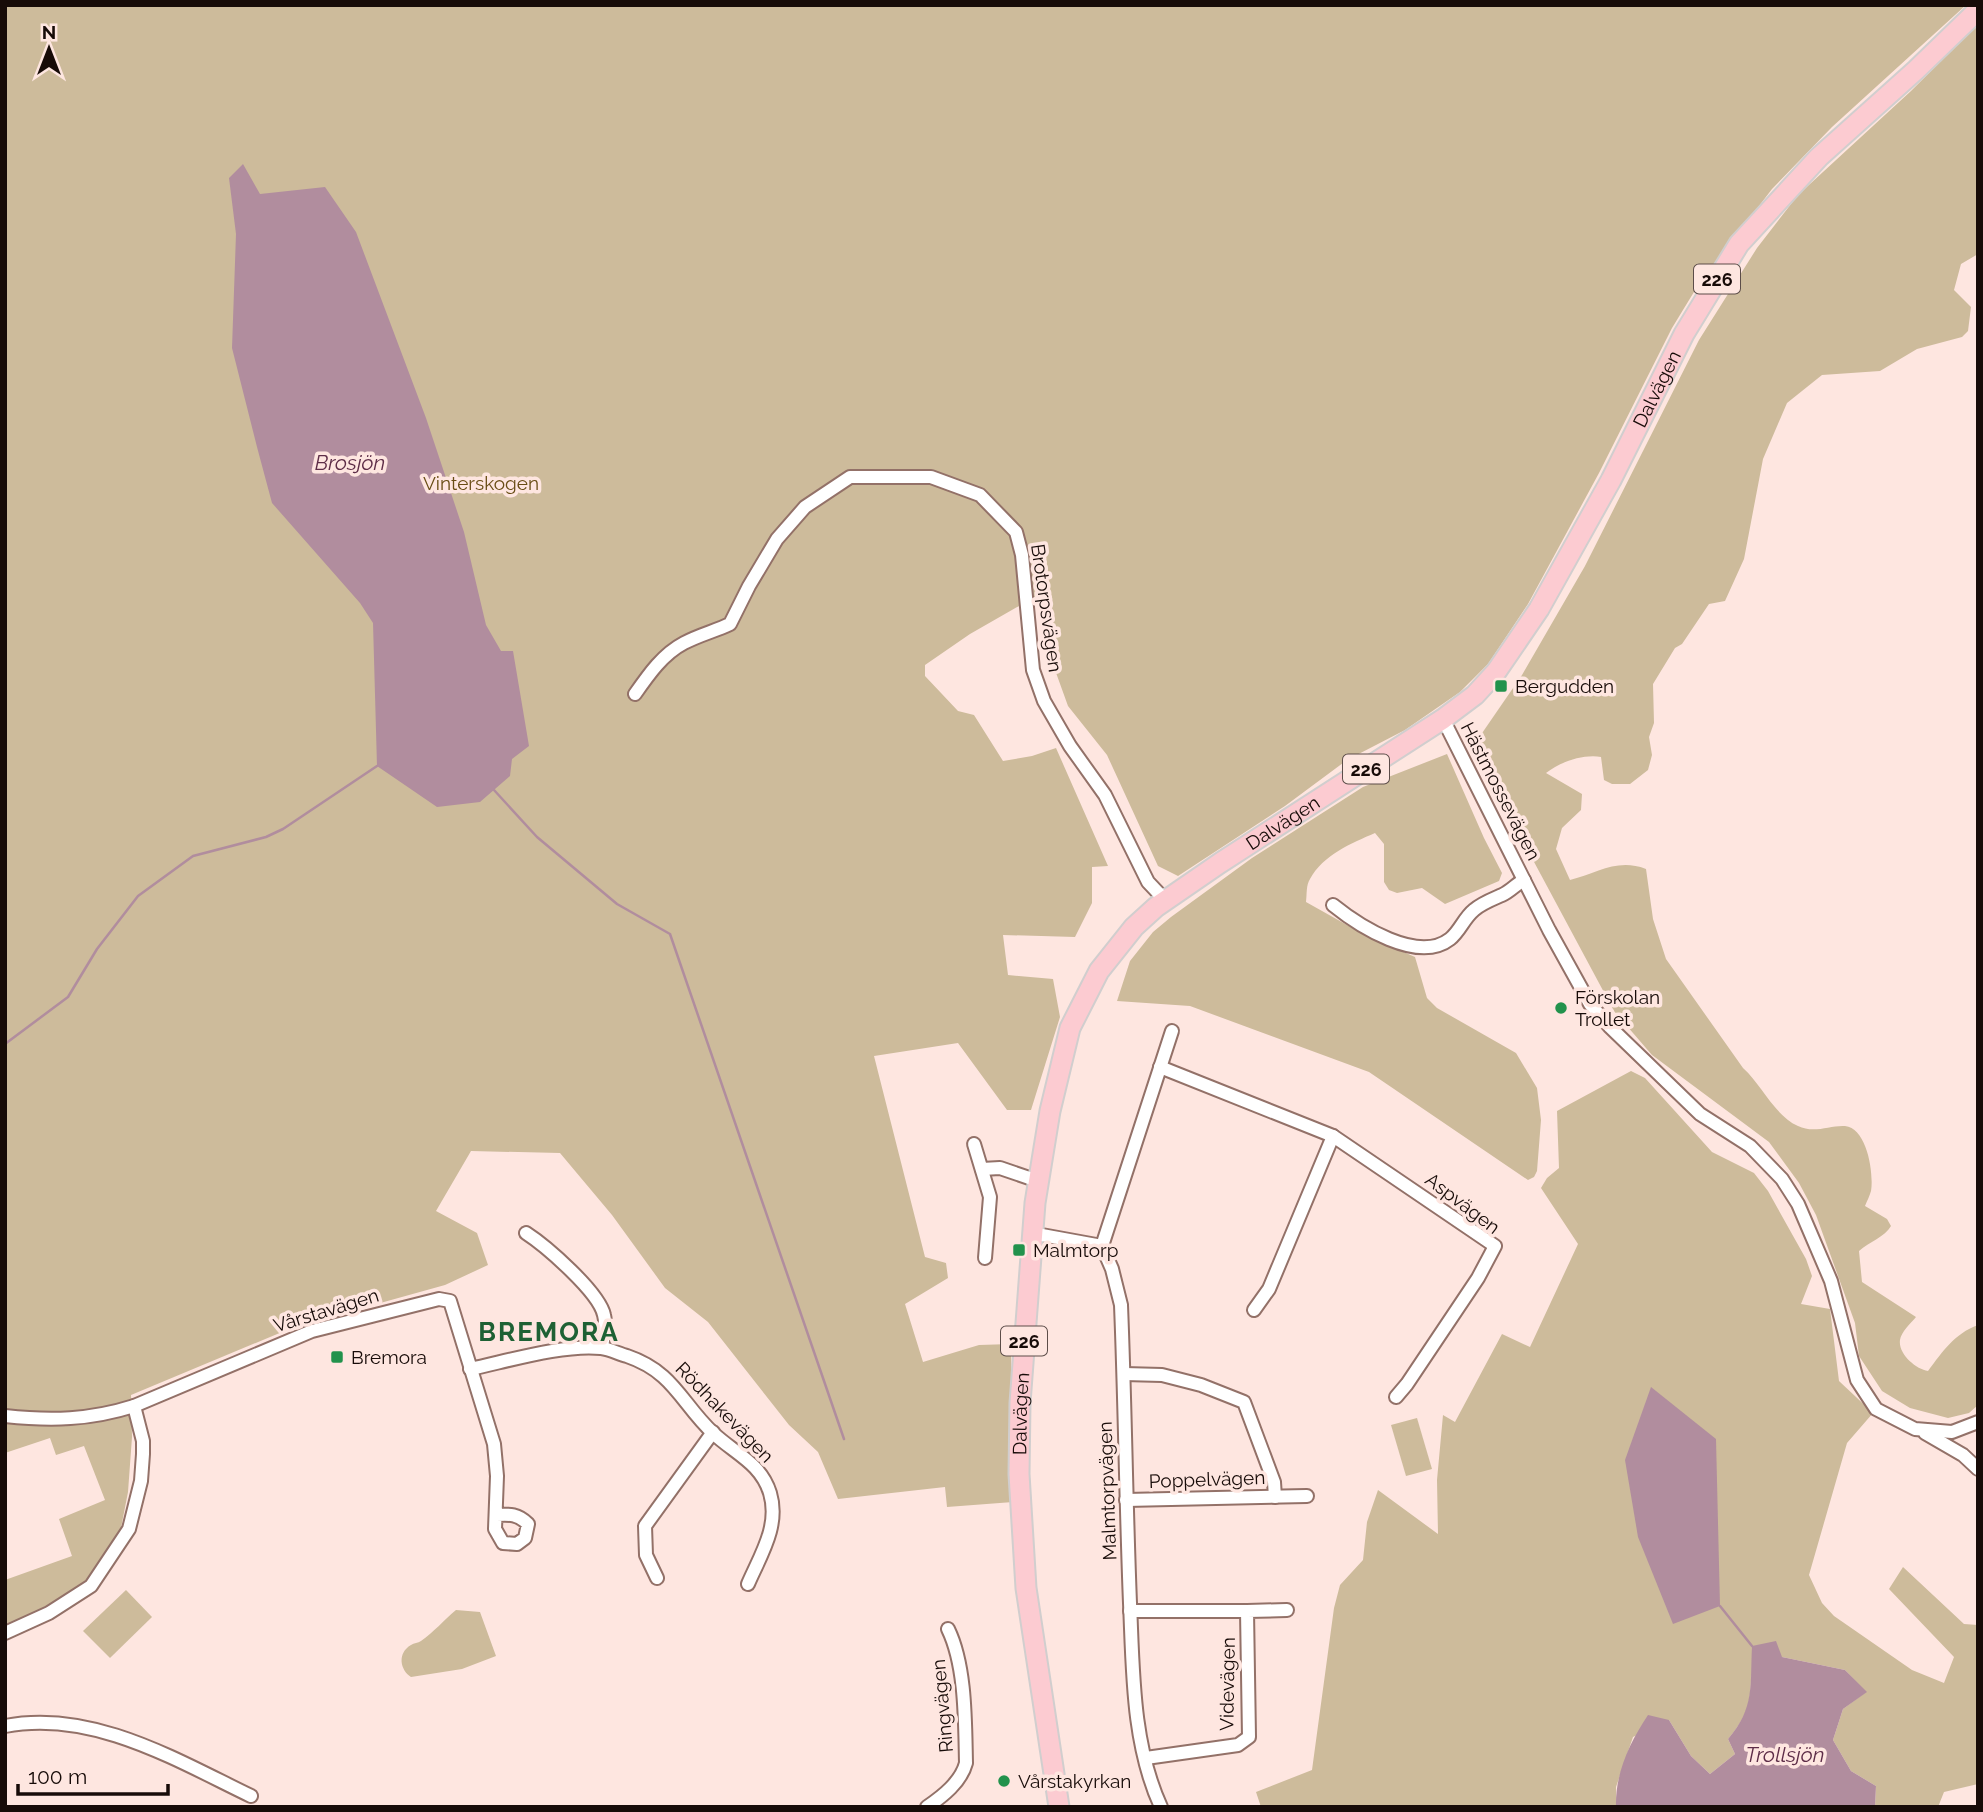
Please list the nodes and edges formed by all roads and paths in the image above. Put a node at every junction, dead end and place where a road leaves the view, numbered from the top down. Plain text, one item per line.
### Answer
1 (1978, 10) edge
2 (635, 694) dead end
3 (1443, 719) junction
4 (1524, 880) junction
5 (1166, 901) junction
6 (1333, 905) dead end
7 (1172, 1031) dead end
8 (1160, 1067) junction
9 (1333, 1136) junction
10 (974, 1144) dead end
11 (982, 1169) junction
12 (1038, 1181) junction
13 (526, 1233) dead end
14 (1031, 1233) junction
15 (1102, 1246) junction
16 (985, 1258) dead end
17 (1254, 1310) dead end
18 (602, 1348) junction
19 (470, 1369) junction
20 (1124, 1374) junction
21 (1396, 1397) dead end
22 (134, 1406) junction
23 (5, 1416) edge
24 (1978, 1422) edge
25 (1915, 1429) junction
26 (713, 1432) junction
27 (1978, 1469) edge
28 (1307, 1496) dead end
29 (1275, 1497) junction
30 (1126, 1500) junction
31 (496, 1515) dead end
32 (657, 1577) dead end
33 (748, 1584) dead end
34 (1287, 1610) dead end
35 (1130, 1611) junction
36 (1247, 1611) junction
37 (948, 1629) dead end
38 (5, 1633) edge
39 (5, 1726) edge
40 (1146, 1758) junction
41 (251, 1796) dead end
42 (927, 1807) edge
43 (1059, 1807) edge
44 (1161, 1807) edge

1 - 3 main road, Dalvägen / 226
2 - 5 street, Brotorpsvägen
3 - 4 street, Hästmossevägen
3 - 5 main road, Dalvägen / 226
4 - 6 street, Hästmossevägen
4 - 25 street, Hästmossevägen
5 - 12 main road, Dalvägen / 226
7 - 8 street
8 - 9 street, Aspvägen
8 - 15 street
9 - 17 street
9 - 21 street, Aspvägen
10 - 11 street
11 - 12 street
11 - 16 street
12 - 14 main road, Dalvägen / 226
13 - 18 street
14 - 15 street
14 - 43 main road, Dalvägen / 226
15 - 20 street, Malmtorpvägen
18 - 19 street, Rödhakevägen
18 - 26 street, Rödhakevägen
19 - 22 street, Vårstavägen
19 - 31 street, Vårstavägen
20 - 29 street, Poppelvägen
20 - 30 street, Malmtorpvägen
22 - 23 street, Vårstavägen
22 - 38 street
24 - 25 street, Hästmossevägen
25 - 27 street
26 - 32 street
26 - 33 street, Rödhakevägen
28 - 29 street
29 - 30 street, Poppelvägen
30 - 35 street, Malmtorpvägen
34 - 36 street, Videvägen
35 - 36 street, Videvägen
35 - 40 street, Malmtorpvägen
36 - 40 street, Videvägen
37 - 42 street, Ringvägen
39 - 41 street
40 - 44 street, Malmtorpvägen

